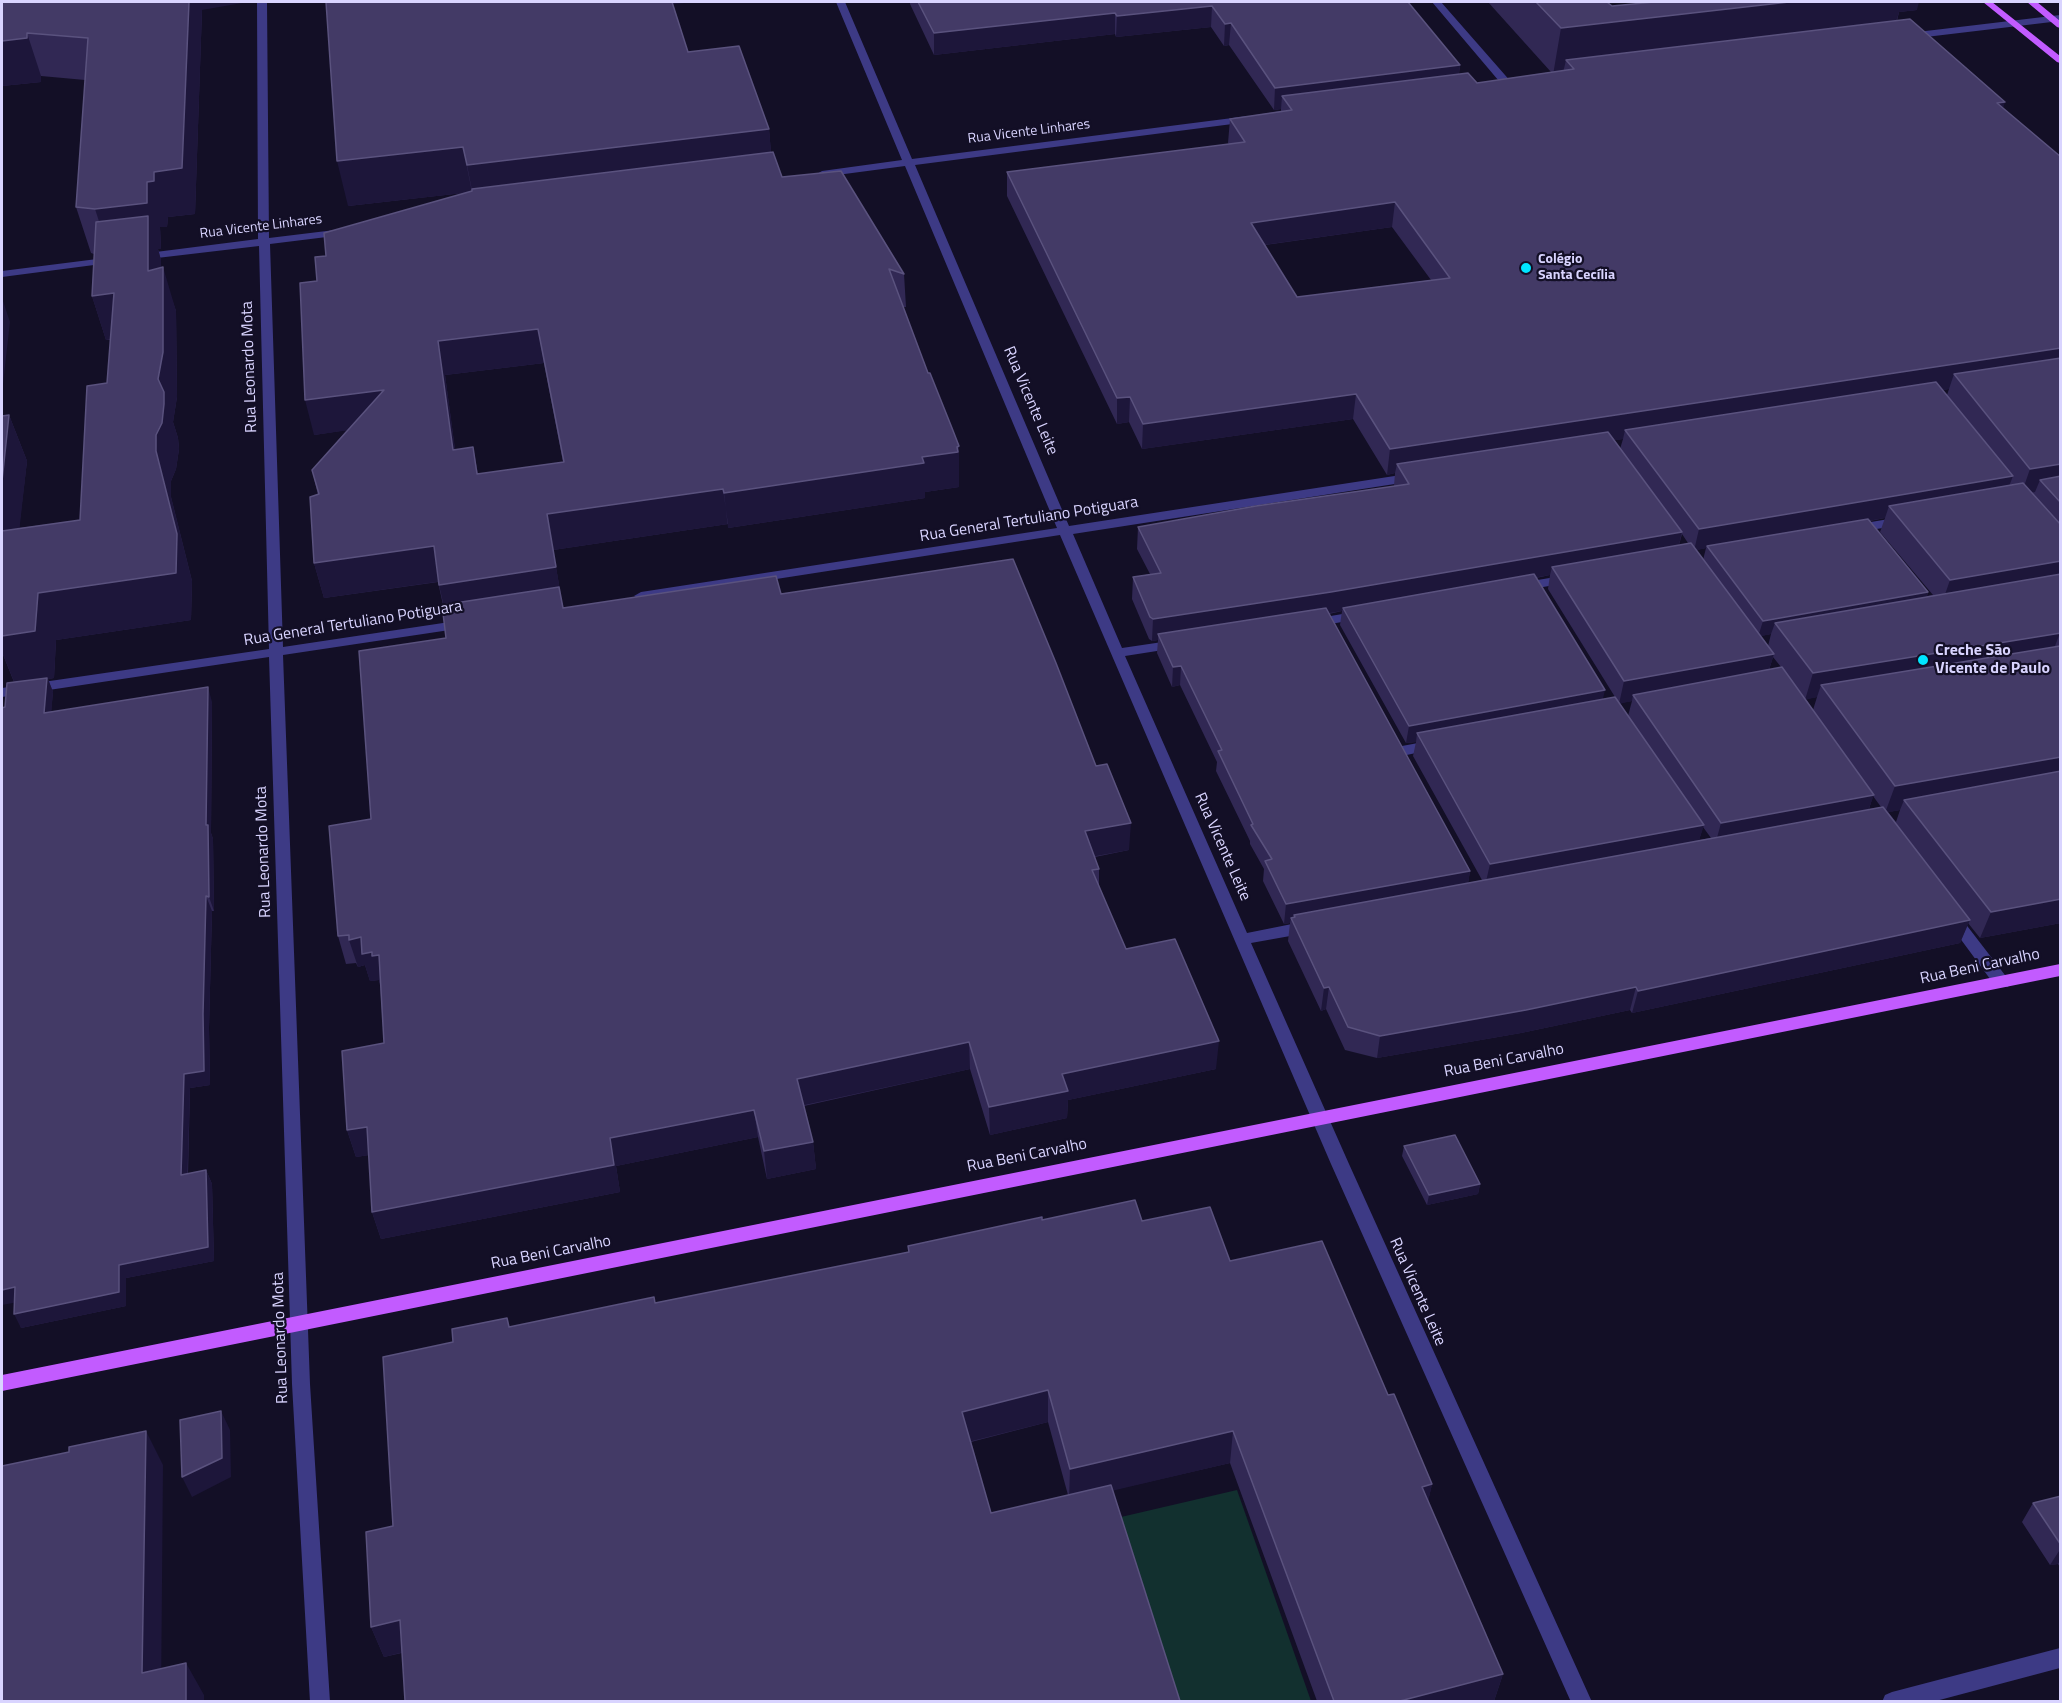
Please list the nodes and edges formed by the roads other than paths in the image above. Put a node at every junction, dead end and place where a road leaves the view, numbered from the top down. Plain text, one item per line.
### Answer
1 (262, 2) edge
2 (840, 2) edge
3 (1436, 2) edge
4 (1987, 2) edge
5 (2032, 2) edge
6 (2058, 21) edge
7 (2015, 24) junction
8 (1897, 38) edge
9 (2061, 60) edge
10 (1520, 83) edge
11 (1508, 85) junction
12 (1496, 86) edge
13 (1261, 117) edge
14 (908, 163) junction
15 (814, 175) edge
16 (358, 230) edge
17 (264, 241) junction
18 (2, 274) edge
19 (1432, 474) edge
20 (1913, 519) edge
21 (1845, 530) edge
22 (1066, 531) junction
23 (1583, 576) edge
24 (1502, 591) edge
25 (630, 598) edge
26 (1375, 612) edge
27 (476, 622) edge
28 (1294, 626) edge
29 (1188, 642) edge
30 (276, 653) junction
31 (1117, 653) junction
32 (2, 693) edge
33 (1446, 743) edge
34 (1402, 751) edge
35 (1947, 910) edge
36 (1322, 924) edge
37 (1243, 939) junction
38 (2061, 970) edge
39 (2002, 983) junction
40 (1320, 1117) junction
41 (299, 1323) junction
42 (2, 1383) edge
43 (2061, 1658) edge
44 (320, 1701) edge
45 (1582, 1701) edge
46 (1892, 1701) edge

1 - 17 street, Rua Leonardo Mota
2 - 14 street, Rua Vicente Leite
3 - 11 street
4 - 7 main road
5 - 6 main road
6 - 7 street
7 - 8 street
7 - 9 main road
10 - 11 street
11 - 12 street
13 - 14 street, Rua Vicente Linhares
14 - 15 street, Rua Vicente Linhares
14 - 22 street, Rua Vicente Leite
16 - 17 street, Rua Vicente Linhares
17 - 18 street, Rua Vicente Linhares
17 - 30 street, Rua Leonardo Mota
19 - 22 street, Rua General Tertuliano Potiguara
20 - 21 street
22 - 25 street, Rua General Tertuliano Potiguara
22 - 31 street, Rua Vicente Leite
23 - 24 street
26 - 28 street
27 - 30 street, Rua General Tertuliano Potiguara
29 - 31 street
30 - 32 street, Rua General Tertuliano Potiguara
30 - 41 street, Rua Leonardo Mota
31 - 37 street, Rua Vicente Leite
33 - 34 street
35 - 39 street
36 - 37 street
37 - 40 street, Rua Vicente Leite
38 - 39 main road, Rua Beni Carvalho
39 - 40 main road, Rua Beni Carvalho
40 - 41 main road, Rua Beni Carvalho
40 - 45 street, Rua Vicente Leite
41 - 42 main road, Rua Beni Carvalho
41 - 44 street, Rua Leonardo Mota
43 - 46 street

